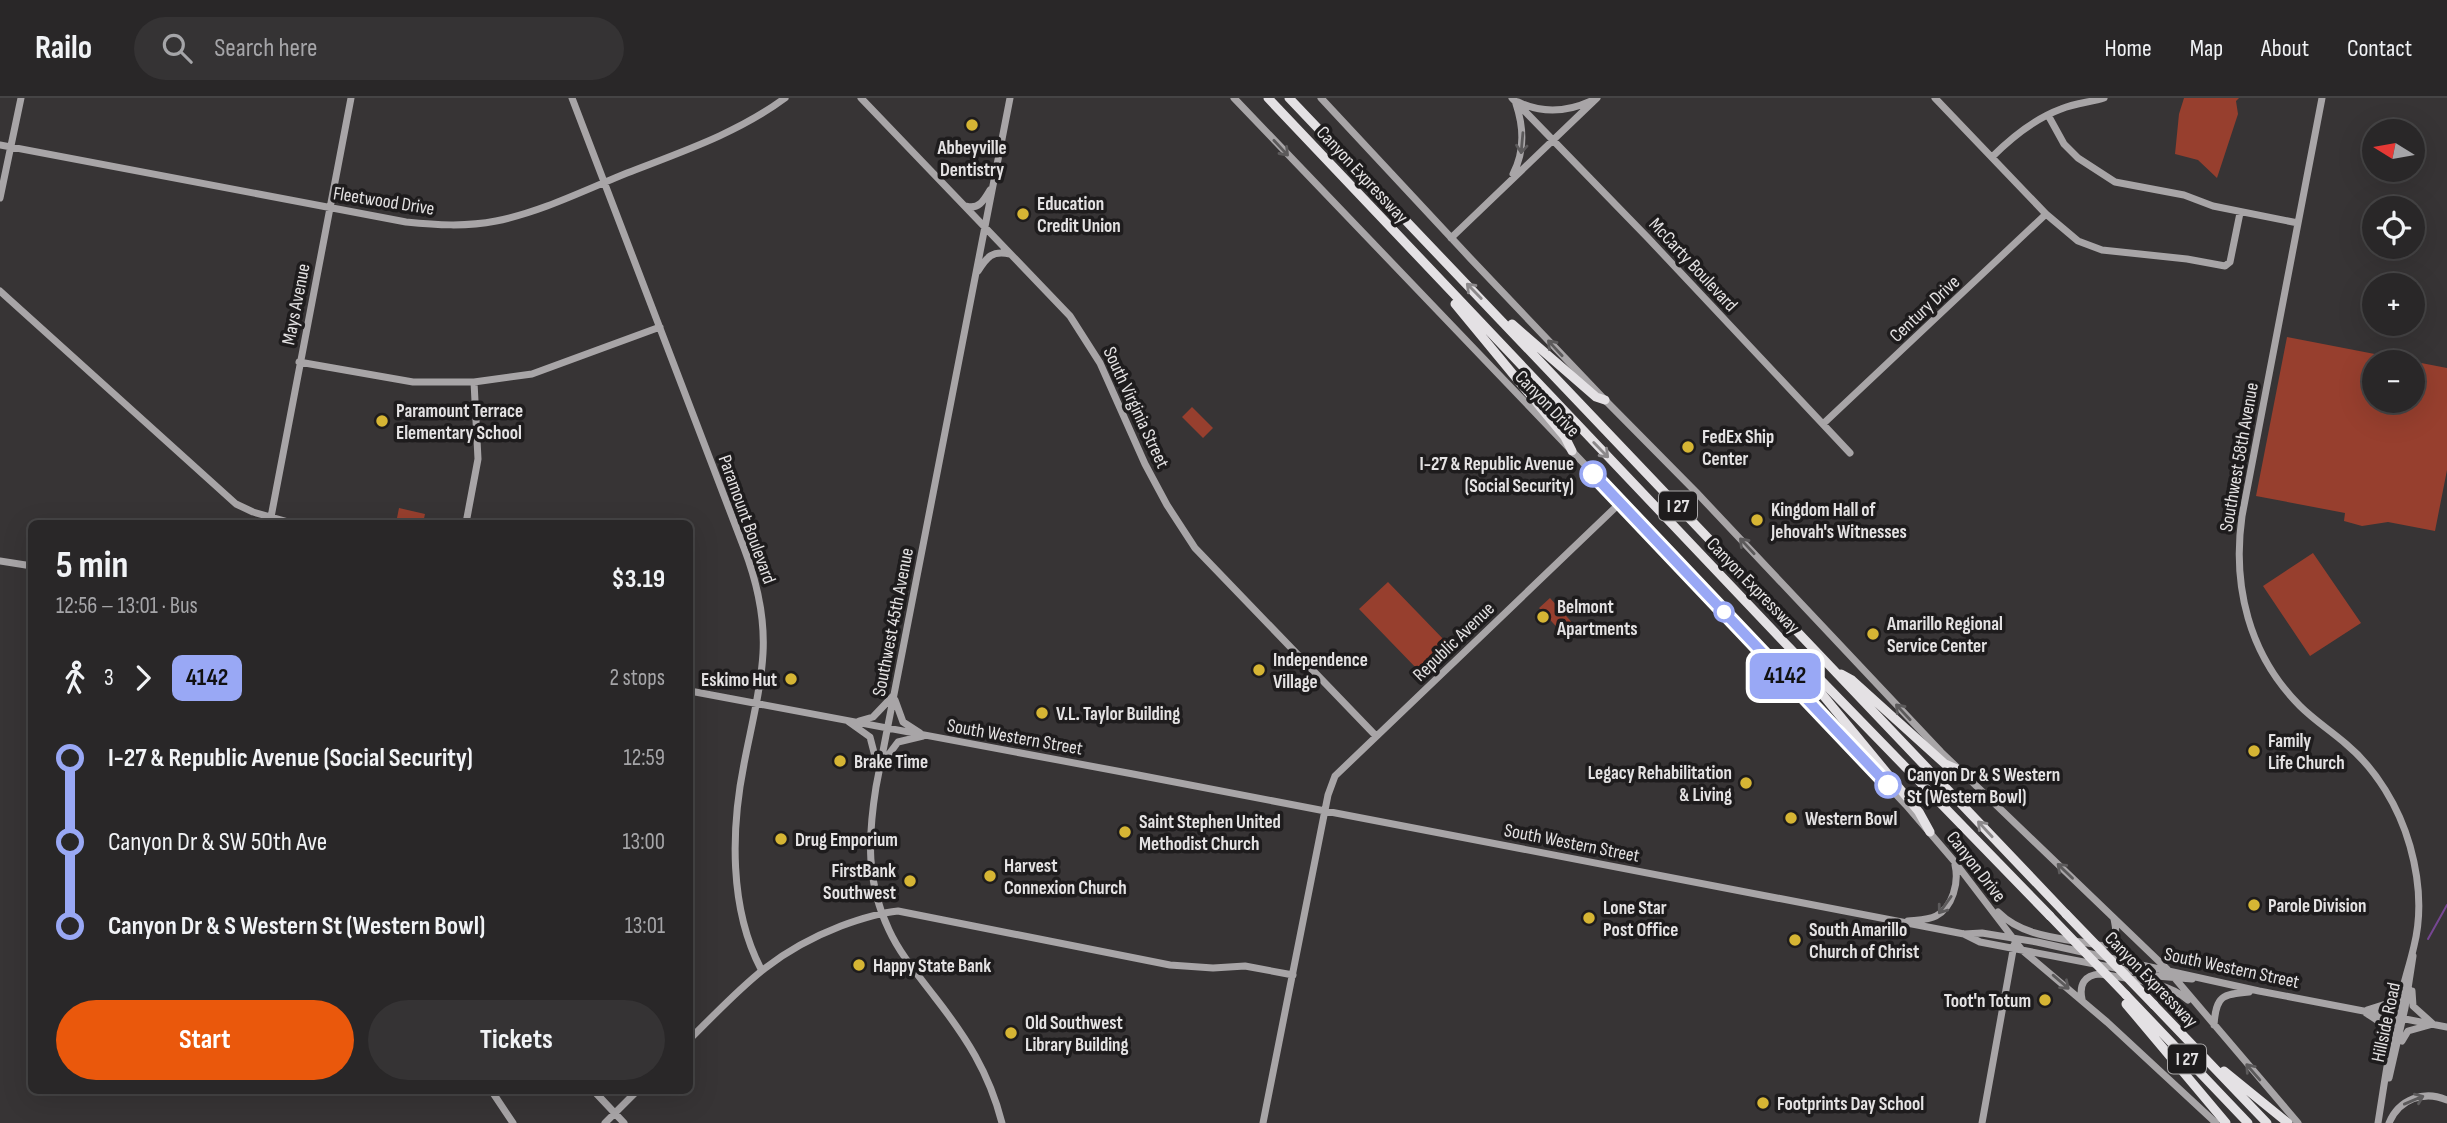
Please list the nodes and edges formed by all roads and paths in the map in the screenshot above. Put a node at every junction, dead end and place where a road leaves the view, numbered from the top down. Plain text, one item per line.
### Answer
1 (21, 98) edge
2 (351, 98) edge
3 (572, 98) edge
4 (785, 98) edge
5 (862, 98) edge
6 (1010, 98) edge
7 (1234, 98) edge
8 (1268, 98) edge
9 (1292, 98) edge
10 (1321, 98) edge
11 (1597, 98) edge
12 (1935, 98) edge
13 (2322, 98) edge
14 (1514, 99) edge
15 (2104, 99) edge
16 (2048, 115) junction
17 (1553, 140) junction
18 (0, 145) edge
19 (12, 147) junction
20 (1992, 157) junction
21 (604, 182) junction
22 (1508, 183) junction
23 (993, 187) junction
24 (0, 198) edge
25 (965, 206) junction
26 (329, 208) junction
27 (2240, 213) junction
28 (2046, 214) junction
29 (2298, 223) junction
30 (985, 228) junction
31 (1451, 238) junction
32 (1010, 254) junction
33 (1419, 259) junction
34 (975, 274) junction
35 (0, 291) edge
36 (1489, 307) junction
37 (660, 327) junction
38 (299, 362) junction
39 (474, 382) junction
40 (1605, 400) junction
41 (1824, 424) junction
42 (1572, 451) junction
43 (1850, 453) dead end
44 (1620, 503) junction
45 (271, 517) junction
46 (282, 520) edge
47 (467, 520) edge
48 (0, 561) edge
49 (28, 565) edge
50 (1782, 640) junction
51 (1835, 671) junction
52 (693, 692) edge
53 (894, 696) junction
54 (756, 704) junction
55 (850, 722) junction
56 (888, 728) junction
57 (924, 735) junction
58 (1376, 736) junction
59 (880, 769) junction
60 (1959, 770) junction
61 (1324, 811) junction
62 (1930, 832) junction
63 (1954, 861) junction
64 (1982, 897) junction
65 (882, 913) junction
66 (2114, 919) junction
67 (1904, 922) junction
68 (1964, 934) junction
69 (2012, 938) junction
70 (2414, 947) junction
71 (2019, 949) junction
72 (2413, 968) junction
73 (761, 969) junction
74 (2167, 969) junction
75 (1293, 975) junction
76 (2175, 978) junction
77 (2207, 980) junction
78 (2402, 987) junction
79 (2259, 991) junction
80 (2123, 996) junction
81 (2082, 1000) junction
82 (2362, 1011) junction
83 (2399, 1017) junction
84 (2433, 1024) junction
85 (2214, 1026) junction
86 (2447, 1027) edge
87 (2182, 1035) junction
88 (693, 1036) edge
89 (2391, 1060) junction
90 (494, 1094) edge
91 (596, 1094) edge
92 (634, 1094) edge
93 (2447, 1100) edge
94 (614, 1114) junction
95 (513, 1123) edge
96 (605, 1123) edge
97 (624, 1123) edge
98 (1003, 1123) edge
99 (1263, 1123) edge
100 (1982, 1123) edge
101 (2216, 1123) edge
102 (2225, 1123) edge
103 (2248, 1123) edge
104 (2267, 1123) edge
105 (2288, 1123) edge
106 (2298, 1123) edge
107 (2378, 1123) edge
108 (2389, 1123) edge

1 - 19 main road
2 - 26 main road, Mays Avenue
3 - 21 main road, Paramount Boulevard
4 - 21 main road, Fleetwood Drive
5 - 25 main road, South Virginia Street
6 - 23 main road, Southwest 45th Avenue
7 -> 42 main road, Canyon Drive
8 - 33 highway, Canyon Expressway / I 27
36 -> 9 highway, Canyon Expressway / I 27
10 - 31 main road
11 - 14 main road
11 - 17 main road
12 - 20 main road
13 - 29 main road, Southwest 58th Avenue
14 - 17 main road, McCarty Boulevard
14 -> 22 main road
15 - 16 main road
16 - 20 main road
16 - 27 main road
17 - 22 main road
17 - 41 main road, McCarty Boulevard
18 - 19 main road, Fleetwood Drive
19 - 24 main road
19 - 26 main road, Fleetwood Drive
20 - 28 main road
21 - 26 main road, Fleetwood Drive
21 - 37 main road, Paramount Boulevard
22 - 31 main road
23 - 25 main road
23 - 30 main road, Southwest 45th Avenue
25 - 30 main road, South Virginia Street
26 - 38 main road, Mays Avenue
27 - 28 main road
27 - 29 main road
28 - 41 main road, Century Drive
29 - 70 main road, Southwest 58th Avenue
30 - 32 main road, South Virginia Street
30 - 34 main road, Southwest 45th Avenue
40 -> 31 main road
32 - 34 main road
32 - 58 main road, South Virginia Street
33 - 42 highway
33 -> 50 highway, Canyon Expressway / I 27
34 - 53 main road, Southwest 45th Avenue
35 - 45 main road
36 - 40 highway
36 - 51 highway, Canyon Expressway / I 27
37 - 39 main road
37 - 54 main road, Paramount Boulevard
38 - 39 main road
38 - 45 main road, Mays Avenue
39 - 47 main road
60 -> 40 main road
41 - 43 main road, McCarty Boulevard
42 - 44 main road, Canyon Drive
44 - 58 main road, Republic Avenue
44 - 62 main road, Canyon Drive
45 - 46 main road
48 - 49 main road
50 - 62 highway
50 - 80 highway, Canyon Expressway / I 27, bridge
51 - 60 highway
87 -> 51 highway, Canyon Expressway / I 27, bridge
52 - 54 main road, South Western Street
53 - 55 main road
53 - 56 main road, Southwest 45th Avenue
53 - 57 main road
54 - 55 main road, South Western Street
54 - 73 main road, Paramount Boulevard
55 - 56 main road, South Western Street
55 - 59 main road
56 - 57 main road, South Western Street
56 - 59 main road, Southwest 45th Avenue
57 - 59 main road
57 - 61 main road, South Western Street
58 - 61 main road, Republic Avenue
59 - 65 main road, Southwest 45th Avenue
66 -> 60 main road
61 - 67 main road, South Western Street
61 - 75 main road, Republic Avenue
62 - 63 main road, Canyon Drive
63 - 64 main road, Canyon Drive
63 -> 67 main road
64 - 66 main road
64 - 69 main road, Canyon Drive
65 - 73 main road
65 - 75 main road
65 - 98 main road, Southwest 45th Avenue
66 - 74 main road
67 - 68 main road, South Western Street
68 - 69 main road, South Western Street
68 - 71 main road
69 - 71 main road
69 - 74 main road, South Western Street
70 - 72 main road, Hillside Road
70 - 78 main road, Southwest 58th Avenue
71 - 76 main road
71 -> 81 main road
71 - 100 main road
72 - 83 main road, Hillside Road
72 - 84 main road
73 - 88 main road
74 - 76 main road
74 - 77 main road, South Western Street
75 - 99 main road, Republic Avenue
76 - 77 main road
76 - 85 main road
77 - 79 main road, South Western Street
78 - 82 main road
78 - 83 main road, Southwest 58th Avenue
79 - 82 main road, South Western Street
79 - 85 main road
80 - 102 highway
80 - 103 highway, Canyon Expressway / I 27
81 - 85 main road
81 - 101 main road
82 - 83 main road, South Western Street
82 - 89 main road
83 - 84 main road, South Western Street
83 - 89 main road, Hillside Road
84 - 86 main road, South Western Street
84 - 89 main road
106 -> 85 main road
87 - 104 highway, Canyon Expressway / I 27
87 - 105 highway
89 - 107 main road, Hillside Road
90 - 95 main road
91 - 94 main road
92 - 94 main road
108 -> 93 main road
94 - 96 main road
94 - 97 main road

